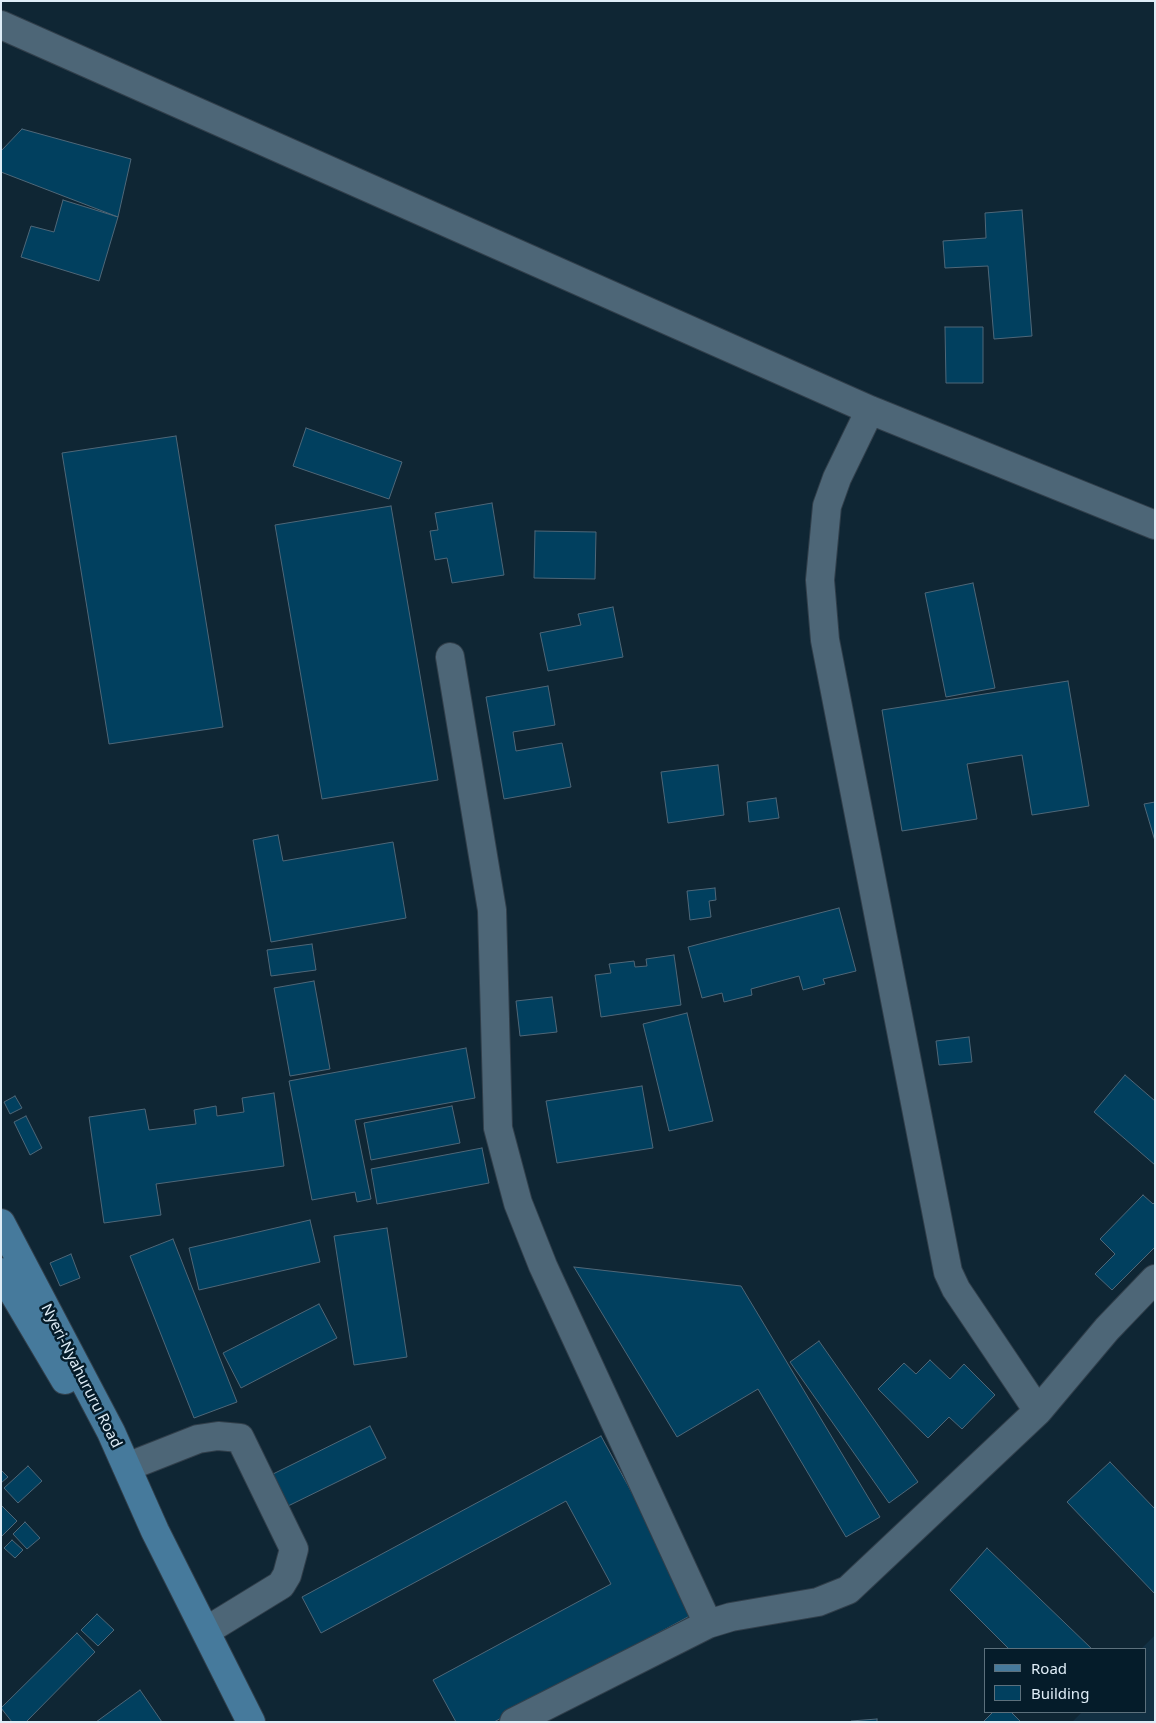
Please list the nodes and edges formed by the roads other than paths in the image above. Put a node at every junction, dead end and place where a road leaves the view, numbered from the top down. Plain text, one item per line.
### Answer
1 (1, 25) edge
2 (870, 410) junction
3 (1155, 525) edge
4 (450, 658) dead end
5 (1, 1223) edge
6 (1, 1272) edge
7 (1155, 1279) edge
8 (1038, 1411) junction
9 (127, 1467) junction
10 (155, 1531) junction
11 (708, 1624) junction
12 (206, 1631) junction
13 (251, 1722) edge
14 (514, 1722) edge

1 - 2 street
2 - 3 street
2 - 8 street
4 - 11 street
5 - 9 main road, Nyeri-Nyahururu Road
6 - 10 main road, Nyeri-Nyahururu Road
7 - 8 street
8 - 11 street
9 - 10 main road, Nyeri-Nyahururu Road
9 - 12 street
10 - 12 main road, Nyeri-Nyahururu Road
11 - 14 street
12 - 13 main road, Nyeri-Nyahururu Road

